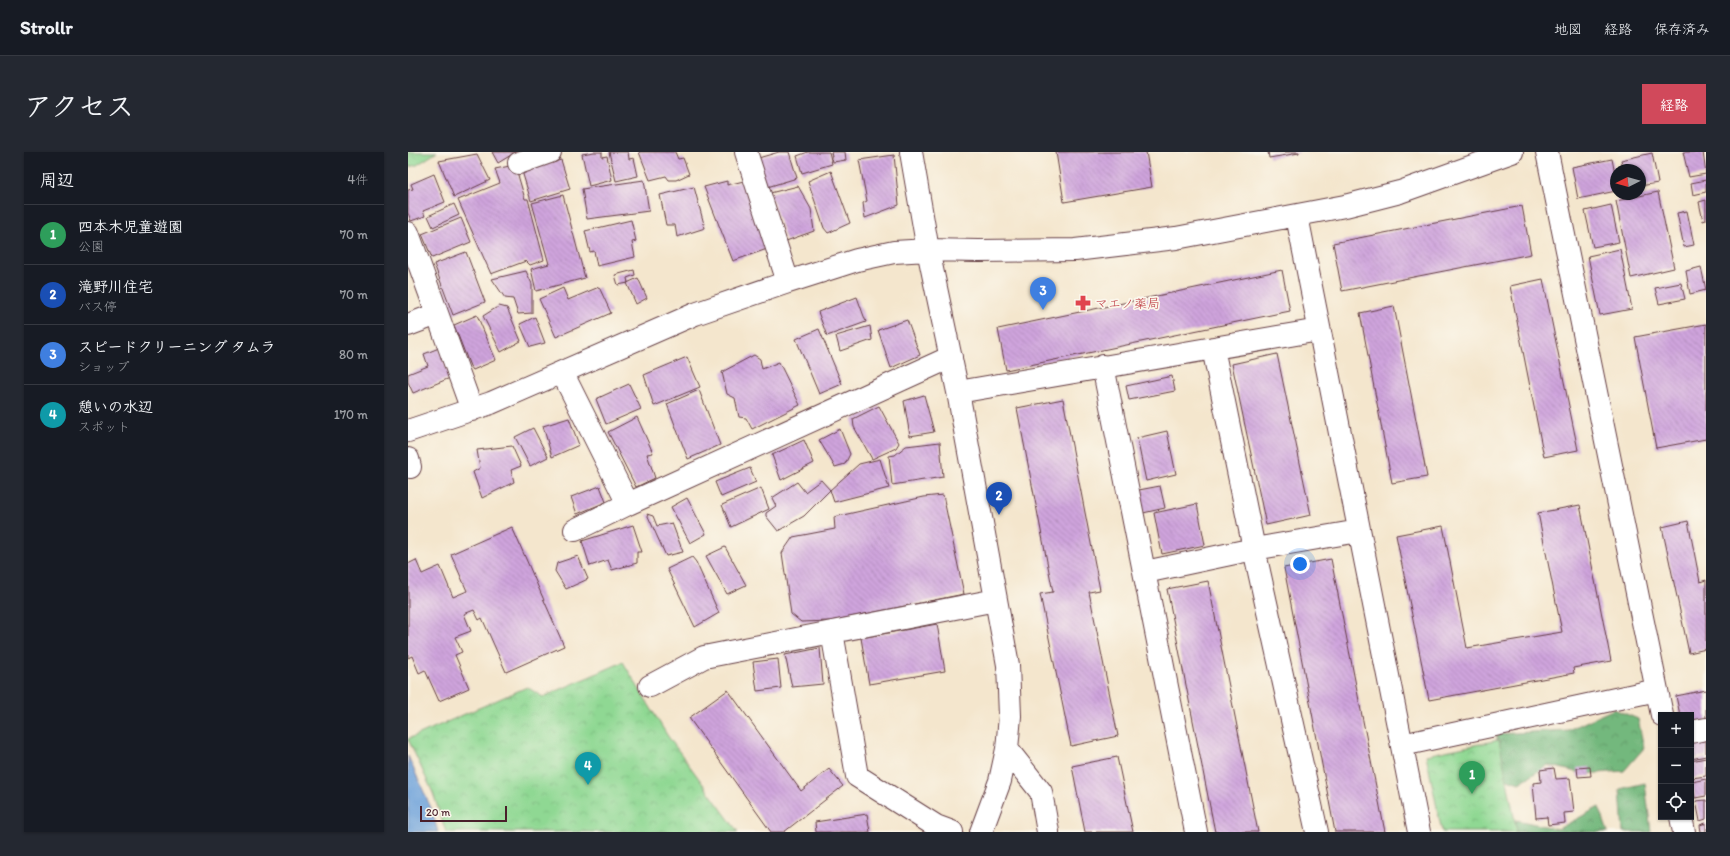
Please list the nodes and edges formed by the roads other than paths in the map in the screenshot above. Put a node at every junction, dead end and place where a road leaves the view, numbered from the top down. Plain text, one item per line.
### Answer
1 (550, 152) edge
2 (746, 152) edge
3 (912, 152) edge
4 (1512, 152) edge
5 (1547, 152) edge
6 (519, 164) dead end
7 (1297, 216) junction
8 (408, 233) edge
9 (928, 250) junction
10 (788, 282) junction
11 (437, 314) junction
12 (408, 325) edge
13 (1320, 330) junction
14 (1213, 348) junction
15 (951, 357) junction
16 (1103, 366) junction
17 (562, 372) junction
18 (958, 392) junction
19 (472, 410) junction
20 (408, 431) edge
21 (628, 504) junction
22 (575, 530) dead end
23 (1359, 531) junction
24 (1254, 549) junction
25 (1145, 572) junction
26 (996, 600) junction
27 (832, 632) junction
28 (650, 686) dead end
29 (1657, 690) junction
30 (1661, 712) edge
31 (1706, 729) edge
32 (1694, 731) edge
33 (1402, 745) junction
34 (1007, 749) junction
35 (1682, 820) edge
36 (952, 832) edge
37 (981, 832) edge
38 (1048, 832) edge
39 (1196, 832) edge
40 (1317, 832) edge
41 (1418, 832) edge
42 (1684, 832) edge

1 - 6 street
2 - 10 street
3 - 9 street
4 - 7 street
5 - 29 street
7 - 9 street
7 - 13 street
8 - 11 street
9 - 10 street
9 - 15 street
10 - 17 street
11 - 12 street
11 - 19 street
13 - 14 street
13 - 23 street
14 - 16 street
14 - 24 street
15 - 18 street
15 - 21 street
16 - 18 street
16 - 25 street
17 - 19 street
17 - 21 street
18 - 26 street
19 - 20 street
21 - 22 street
23 - 24 street
23 - 33 street
24 - 25 street
24 - 40 street
25 - 39 street
26 - 27 street
26 - 34 street
27 - 28 street
27 - 36 street
29 - 30 street
29 - 33 street
31 - 32 street
33 - 41 street
34 - 37 street
34 - 38 street
35 - 42 street

